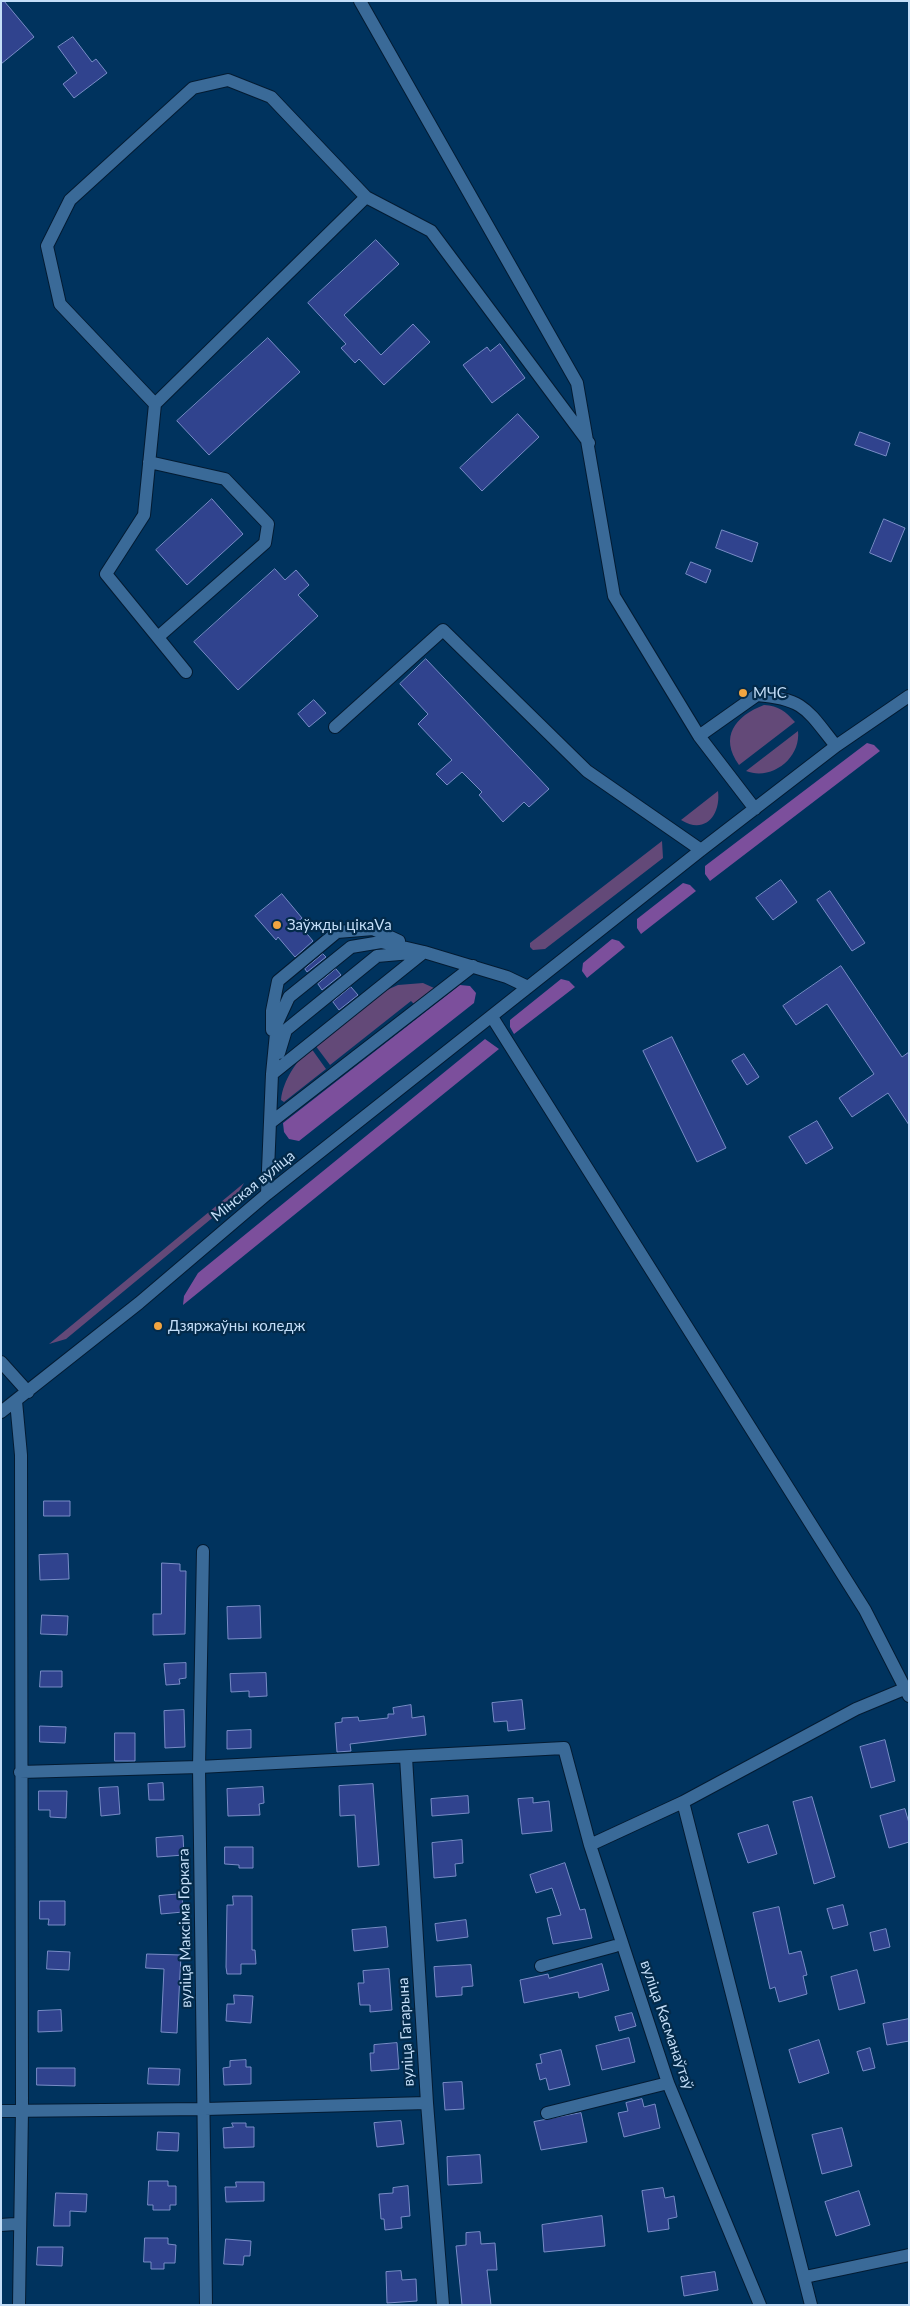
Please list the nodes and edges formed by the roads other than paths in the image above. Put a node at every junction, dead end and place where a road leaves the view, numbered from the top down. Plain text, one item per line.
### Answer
1 (360, 1) edge
2 (366, 197) junction
3 (155, 404) junction
4 (589, 443) junction
5 (149, 462) junction
6 (158, 638) junction
7 (186, 672) dead end
8 (909, 696) edge
9 (335, 727) dead end
10 (699, 736) junction
11 (836, 746) junction
12 (755, 809) junction
13 (701, 850) junction
14 (424, 952) junction
15 (473, 966) junction
16 (528, 987) junction
17 (492, 1017) junction
18 (272, 1074) junction
19 (270, 1123) junction
20 (267, 1194) junction
21 (1, 1362) edge
22 (28, 1392) junction
23 (16, 1401) junction
24 (1, 1412) edge
25 (203, 1551) dead end
26 (908, 1690) edge
27 (406, 1757) junction
28 (199, 1767) junction
29 (20, 1772) junction
30 (683, 1802) junction
31 (590, 1845) junction
32 (615, 1946) dead end
33 (541, 1966) dead end
34 (668, 2083) junction
35 (426, 2103) junction
36 (205, 2109) junction
37 (22, 2110) junction
38 (1, 2111) edge
39 (547, 2113) dead end
40 (15, 2224) dead end
41 (1, 2225) edge
42 (909, 2255) edge
43 (805, 2277) junction
44 (19, 2305) edge
45 (206, 2305) edge
46 (444, 2305) edge
47 (760, 2305) edge
48 (811, 2305) edge

1 - 4 street
2 - 3 street
2 - 3 street
2 - 4 street
3 - 5 street
4 - 10 street
5 - 6 street
5 - 6 street
6 - 7 street
8 - 11 street, Мінская вуліца
9 - 13 street
10 - 11 street
10 - 12 street
11 - 12 street, Мінская вуліца
12 - 13 street, Мінская вуліца
13 - 16 street, Мінская вуліца
14 - 15 street
14 - 18 street
14 - 18 street
14 - 18 street
14 - 18 street
15 - 16 street
15 - 19 street
16 - 17 street, Мінская вуліца
17 - 20 street, Мінская вуліца
17 - 26 street
18 - 19 street
19 - 20 street
20 - 22 street, Мінская вуліца
21 - 22 street
22 - 23 street, Мінская вуліца
23 - 24 street, Мінская вуліца
23 - 29 street
25 - 28 street, вуліца Максіма Горкага
26 - 30 street
27 - 28 street
27 - 31 street, вуліца Касманаўтаў
27 - 35 street, вуліца Гагарына
28 - 29 street
28 - 36 street, вуліца Максіма Горкага
29 - 37 street
30 - 31 street
30 - 43 street
31 - 34 street, вуліца Касманаўтаў
32 - 33 street
34 - 39 street
34 - 47 street, вуліца Касманаўтаў
35 - 36 street
35 - 46 street, вуліца Гагарына
36 - 37 street
36 - 45 street, вуліца Максіма Горкага
37 - 38 street
37 - 44 street
40 - 41 street
42 - 43 street
43 - 48 street

